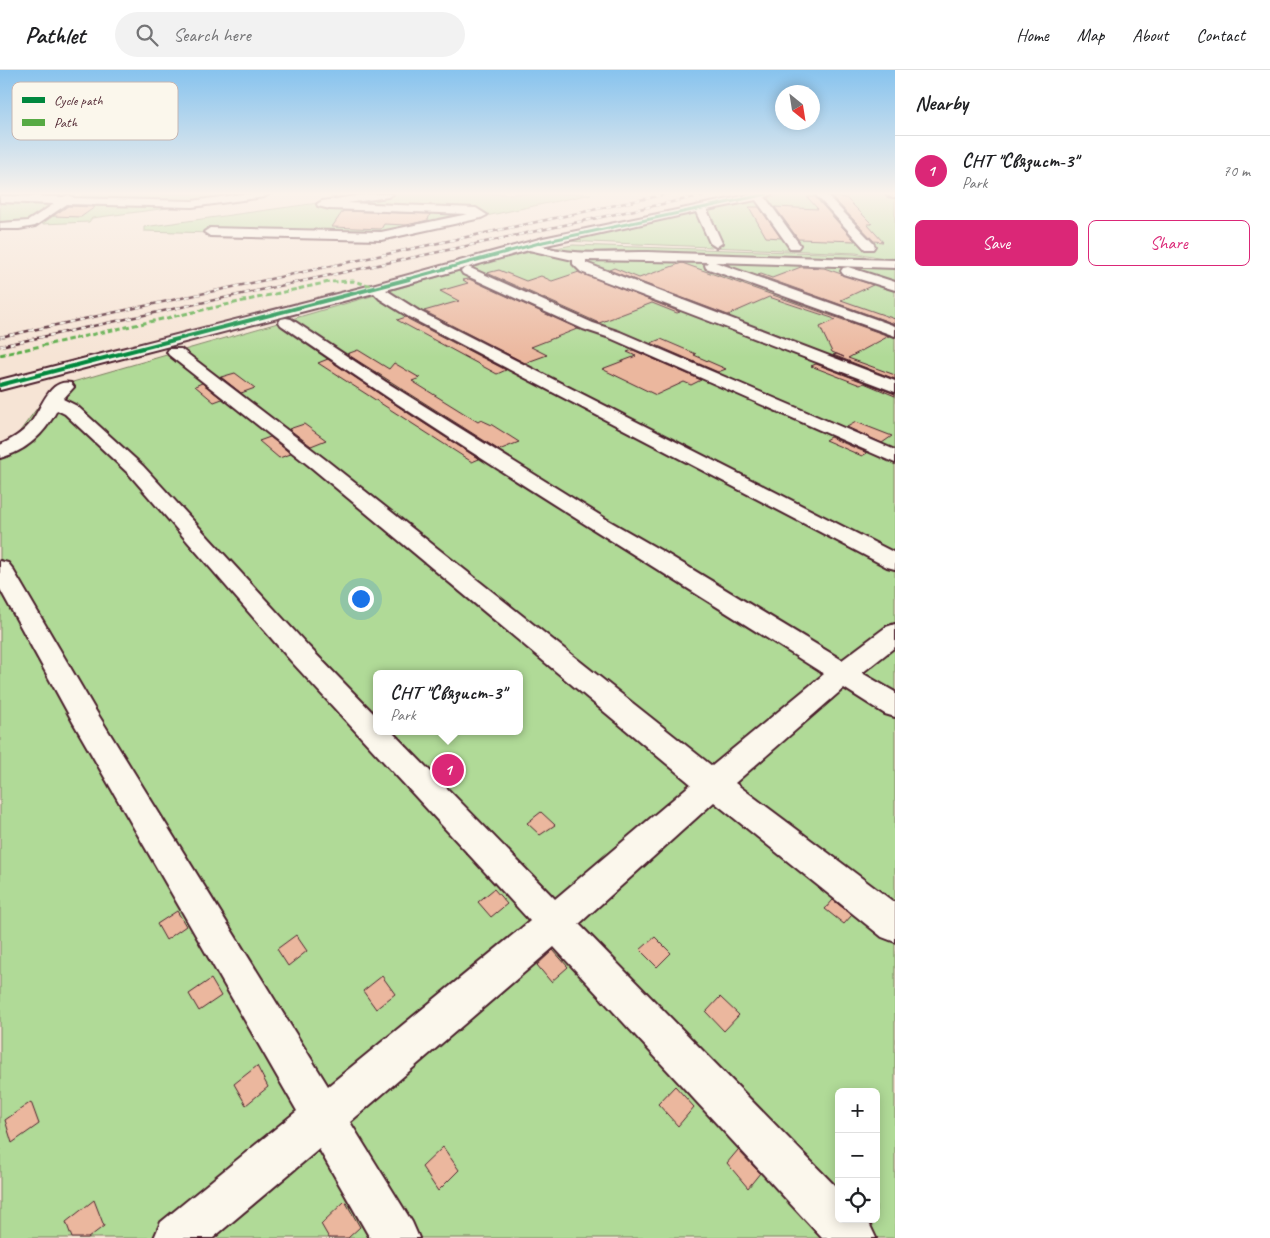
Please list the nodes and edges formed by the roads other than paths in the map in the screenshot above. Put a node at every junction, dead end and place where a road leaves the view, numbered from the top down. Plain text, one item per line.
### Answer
1 (521, 249) edge
2 (535, 249) edge
3 (689, 257) junction
4 (580, 258) junction
5 (817, 261) junction
6 (895, 264) edge
7 (468, 271) dead end
8 (895, 286) edge
9 (381, 292) junction
10 (286, 322) junction
11 (895, 332) edge
12 (175, 352) junction
13 (0, 384) edge
14 (895, 387) edge
15 (53, 400) junction
16 (0, 452) edge
17 (895, 457) edge
18 (895, 562) edge
19 (0, 568) edge
20 (895, 633) edge
21 (842, 673) junction
22 (895, 706) edge
23 (373, 731) edge
24 (376, 735) edge
25 (712, 783) junction
26 (554, 923) junction
27 (895, 924) edge
28 (323, 1117) junction
29 (177, 1238) edge
30 (396, 1238) edge
31 (853, 1238) edge

1 - 9 street
2 - 4 street
3 - 4 street
3 - 5 street
3 - 11 street
4 - 14 street
5 - 6 street
5 - 8 street
7 - 17 street
9 - 10 street
9 - 13 street
9 - 18 street
10 - 12 street
10 - 21 street
12 - 15 street
12 - 25 street
15 - 16 street
15 - 23 street
19 - 28 street
20 - 21 street
21 - 22 street
21 - 25 street
24 - 26 street
25 - 26 street
25 - 27 street
26 - 28 street
26 - 31 street
28 - 29 street
28 - 30 street

